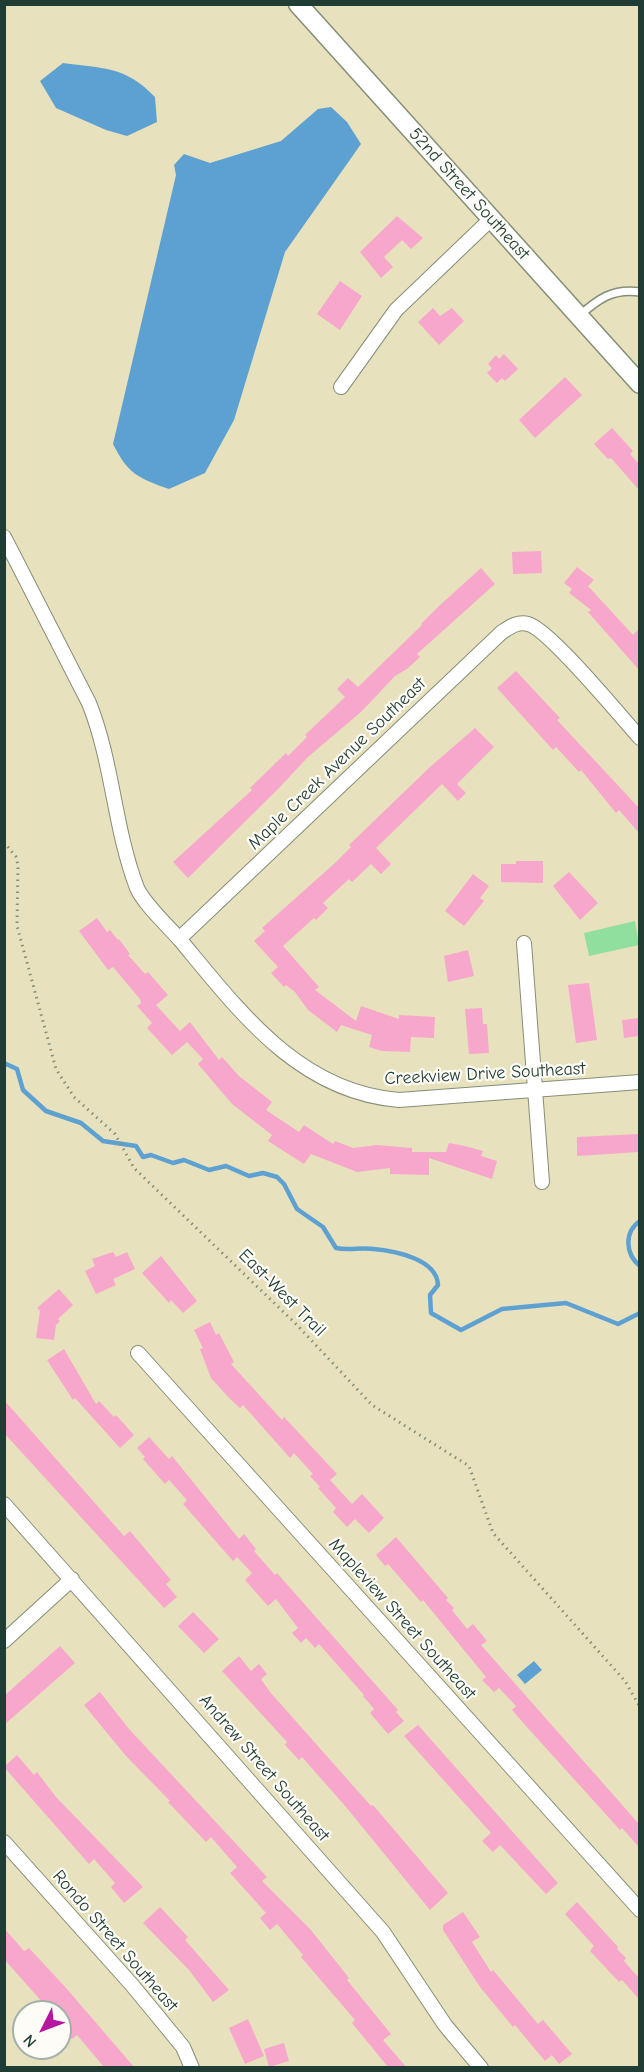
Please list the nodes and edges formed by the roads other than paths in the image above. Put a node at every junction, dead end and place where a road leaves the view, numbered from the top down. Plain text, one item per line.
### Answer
1 (298, 4) edge
2 (491, 219) junction
3 (639, 292) edge
4 (579, 316) junction
5 (639, 384) edge
6 (341, 387) dead end
7 (4, 537) edge
8 (639, 738) edge
9 (179, 939) junction
10 (524, 944) dead end
11 (639, 1082) edge
12 (534, 1090) junction
13 (543, 1182) dead end
14 (138, 1353) dead end
15 (4, 1504) edge
16 (72, 1579) junction
17 (4, 1641) edge
18 (4, 1842) edge
19 (639, 1910) edge
20 (192, 2067) edge
21 (481, 2067) edge

1 - 2 main road, 52nd Street Southeast
2 - 4 main road, 52nd Street Southeast
2 - 6 street
3 - 4 lane
4 - 5 main road, 52nd Street Southeast
7 - 9 street, Creekview Drive Southeast
8 - 9 street, Maple Creek Avenue Southeast
9 - 12 street, Creekview Drive Southeast
10 - 12 street
11 - 12 street, Creekview Drive Southeast
12 - 13 street
14 - 19 street, Mapleview Street Southeast
15 - 16 street, Andrew Street Southeast
16 - 17 street
16 - 21 street, Andrew Street Southeast
18 - 20 street, Rondo Street Southeast

